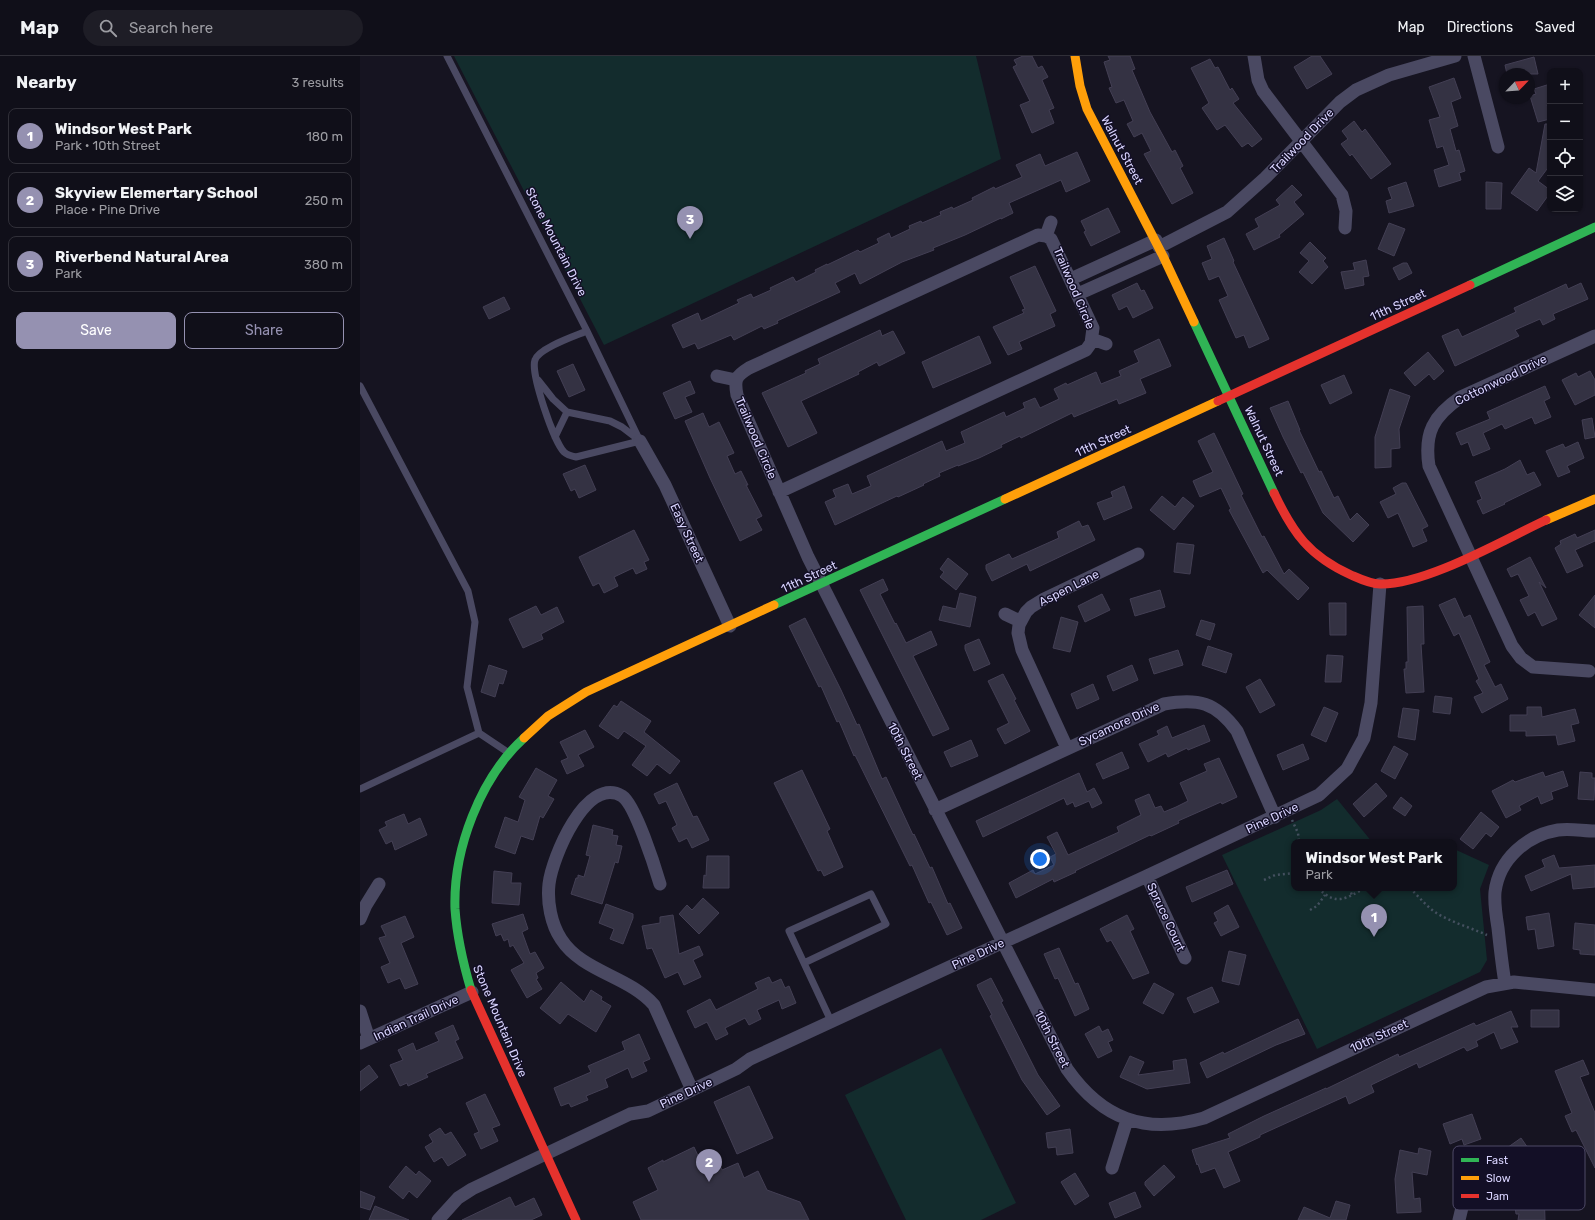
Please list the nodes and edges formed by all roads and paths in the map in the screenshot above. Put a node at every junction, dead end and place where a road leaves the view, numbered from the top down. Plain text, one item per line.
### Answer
1 (448, 56) edge
2 (1075, 56) edge
3 (1254, 56) edge
4 (1455, 56) edge
5 (1474, 56) edge
6 (1302, 140) junction
7 (1498, 147) dead end
8 (1051, 222) dead end
9 (1595, 227) edge
10 (1344, 228) dead end
11 (1046, 236) junction
12 (1159, 248) junction
13 (1071, 279) junction
14 (1078, 294) junction
15 (588, 331) junction
16 (1595, 336) edge
17 (1092, 339) junction
18 (1106, 344) dead end
19 (717, 376) dead end
20 (536, 377) junction
21 (736, 380) junction
22 (360, 386) edge
23 (1230, 396) junction
24 (567, 412) junction
25 (555, 437) junction
26 (640, 441) junction
27 (779, 492) junction
28 (1595, 499) edge
29 (1138, 554) dead end
30 (1470, 556) junction
31 (821, 584) junction
32 (1380, 584) junction
33 (1005, 614) dead end
34 (1020, 621) junction
35 (730, 626) junction
36 (1589, 671) dead end
37 (622, 676) joint
38 (479, 733) junction
39 (1067, 748) junction
40 (510, 753) junction
41 (360, 789) edge
42 (935, 810) junction
43 (1288, 810) junction
44 (1275, 817) junction
45 (1595, 832) edge
46 (1299, 839) edge
47 (1291, 873) edge
48 (1147, 876) junction
49 (1264, 880) dead end
50 (379, 884) dead end
51 (660, 884) dead end
52 (1321, 891) edge
53 (1350, 891) edge
54 (1359, 891) edge
55 (1413, 891) edge
56 (1326, 895) junction
57 (1352, 895) junction
58 (1310, 910) dead end
59 (360, 919) edge
60 (1003, 942) junction
61 (1499, 942) junction
62 (1185, 958) dead end
63 (804, 962) junction
64 (1505, 983) junction
65 (1595, 990) edge
66 (472, 992) junction
67 (360, 1011) edge
68 (831, 1021) junction
69 (365, 1041) edge
70 (692, 1090) junction
71 (1127, 1120) junction
72 (546, 1154) junction
73 (1112, 1168) dead end
74 (1461, 1210) edge
75 (438, 1220) edge
76 (576, 1220) edge
77 (1459, 1220) edge

1 - 15 lane, Stone Mountain Drive
2 - 12 street, Walnut Street
3 - 6 street
4 - 6 street, Trailwood Drive
5 - 7 street
6 - 10 street
6 - 12 street, Trailwood Drive
8 - 11 street
9 - 23 street, 11th Street
11 - 13 street, Trailwood Circle
11 - 21 street, Trailwood Circle
12 - 13 street
12 - 14 street
12 - 23 street, Walnut Street
13 - 14 street, Trailwood Circle
14 - 17 street, Trailwood Circle
15 - 20 lane
15 - 26 lane, Stone Mountain Drive
16 - 30 street, Cottonwood Drive
17 - 18 street
17 - 27 street, Trailwood Circle
19 - 21 street
20 - 24 lane
20 - 25 lane
21 - 27 street, Trailwood Circle
22 - 38 lane
23 - 31 street, 11th Street
23 - 32 street, Walnut Street
24 - 25 lane
24 - 26 lane
25 - 26 lane
26 - 35 street, Easy Street
27 - 31 street, 10th Street
28 - 30 street, Walnut Street
29 - 34 street, Aspen Lane
30 - 32 street, Walnut Street
30 - 36 street, Cottonwood Drive
31 - 35 street, 11th Street
31 - 42 street, 10th Street
32 - 43 street, Pine Drive
33 - 34 street
34 - 39 street
35 - 37 street, 11th Street
37 - 40 street, Stone Mountain Drive
38 - 40 lane
38 - 41 lane
39 - 42 street, Sycamore Drive
39 - 44 street, Sycamore Drive
40 - 66 street, Stone Mountain Drive
42 - 60 street, 10th Street
43 - 44 street, Pine Drive
43 - 46 path
44 - 48 street, Pine Drive
45 - 61 street
47 - 49 path
48 - 60 street, Pine Drive
48 - 62 street, Spruce Court
50 - 59 street
51 - 70 street
52 - 56 path
53 - 57 path
54 - 57 path
55 - 61 path
56 - 57 path
56 - 58 path
60 - 68 street, Pine Drive
60 - 71 street, 10th Street
61 - 64 street
63 - 63 lane
63 - 68 lane
64 - 65 street, 10th Street
64 - 71 street, 10th Street
66 - 69 street, Indian Trail Drive
66 - 72 street, Stone Mountain Drive
67 - 69 street
68 - 70 street, Pine Drive
70 - 72 street, Pine Drive
71 - 73 street
72 - 75 street, Pine Drive
72 - 76 street, Stone Mountain Drive
74 - 77 street

